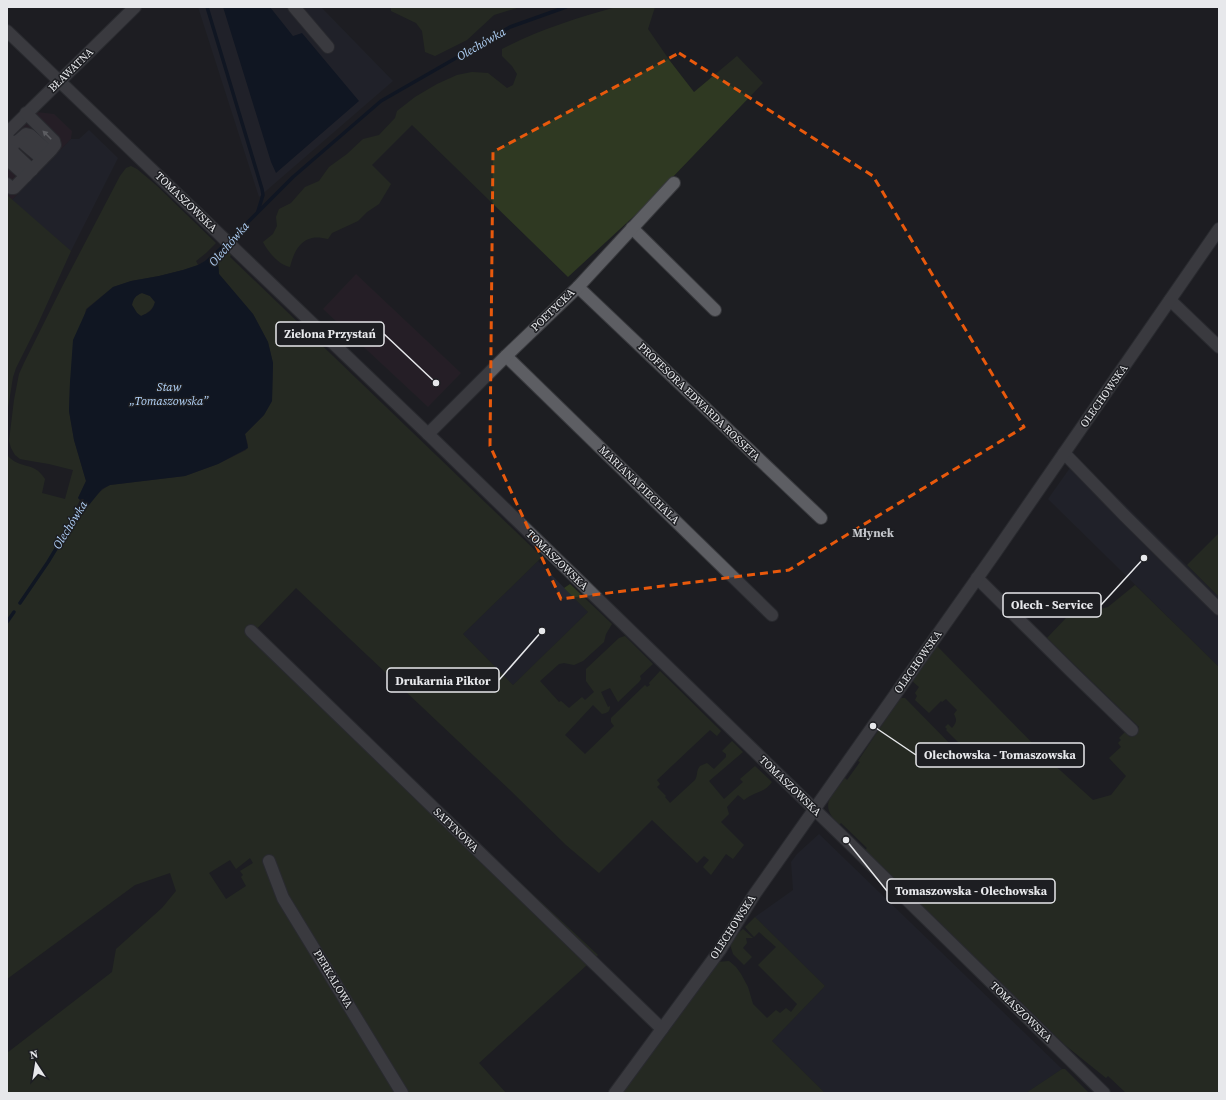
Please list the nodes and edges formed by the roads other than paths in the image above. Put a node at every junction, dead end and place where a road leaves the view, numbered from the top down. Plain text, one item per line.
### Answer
1 (135, 7) edge
2 (294, 7) edge
3 (7, 31) edge
4 (328, 47) dead end
5 (60, 82) junction
6 (26, 113) junction
7 (11, 141) edge
8 (46, 156) junction
9 (29, 173) junction
10 (674, 183) dead end
11 (7, 184) edge
12 (632, 228) junction
13 (1219, 228) edge
14 (578, 287) junction
15 (1170, 300) junction
16 (715, 310) dead end
17 (1219, 348) edge
18 (506, 356) junction
19 (428, 434) junction
20 (1064, 453) junction
21 (821, 518) dead end
22 (977, 578) junction
23 (1219, 609) edge
24 (772, 615) dead end
25 (251, 631) dead end
26 (1132, 730) dead end
27 (814, 810) junction
28 (269, 861) dead end
29 (662, 1029) junction
30 (402, 1093) edge
31 (615, 1093) edge
32 (1104, 1093) edge

1 - 5 street, BŁAWATNA
2 - 4 street
3 - 5 street, TOMASZOWSKA
5 - 6 street, BŁAWATNA
5 - 19 street, TOMASZOWSKA
6 - 7 street, BŁAWATNA
8 -> 6 street
7 - 8 street
7 - 9 street
8 - 9 street
9 - 11 street
10 - 12 street, POETYCKA
12 - 14 street, POETYCKA
12 - 16 street
13 - 15 street, OLECHOWSKA
14 - 18 street, POETYCKA
14 - 21 street, PROFESORA EDWARDA ROSSETA
15 - 17 street
15 - 20 street, OLECHOWSKA
18 - 19 street, POETYCKA
18 - 24 street, MARIANA PIECHALA
19 - 27 street, TOMASZOWSKA
20 - 22 street, OLECHOWSKA
20 - 23 street
22 - 26 street
22 - 27 street, OLECHOWSKA
25 - 29 street, SATYNOWA
27 - 29 street, OLECHOWSKA
27 - 32 street, TOMASZOWSKA
28 - 30 street, PERKALOWA
29 - 31 street, OLECHOWSKA

